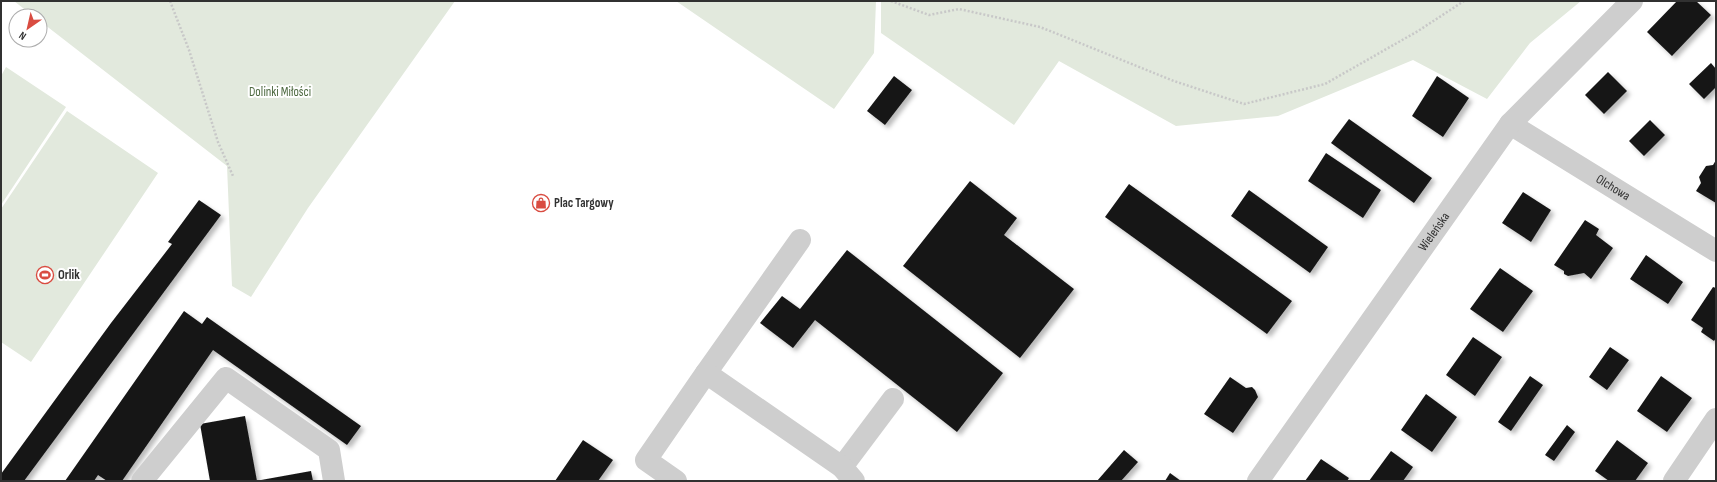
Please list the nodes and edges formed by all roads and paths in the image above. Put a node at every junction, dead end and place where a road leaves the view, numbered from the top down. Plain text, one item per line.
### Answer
1 (170, 1) edge
2 (891, 1) edge
3 (1464, 1) edge
4 (1632, 1) edge
5 (1510, 124) junction
6 (233, 176) dead end
7 (800, 240) dead end
8 (1716, 251) edge
9 (706, 373) junction
10 (893, 399) dead end
11 (1716, 419) edge
12 (848, 474) edge
13 (142, 481) edge
14 (334, 481) edge
15 (676, 481) edge
16 (1258, 481) edge
17 (1674, 481) edge

1 - 6 path
2 - 3 path
4 - 5 street, Wieleńska
5 - 8 street, Olchowa
5 - 16 street, Wieleńska
7 - 9 street
9 - 12 street
9 - 15 street
10 - 12 street
11 - 17 street
13 - 14 street

